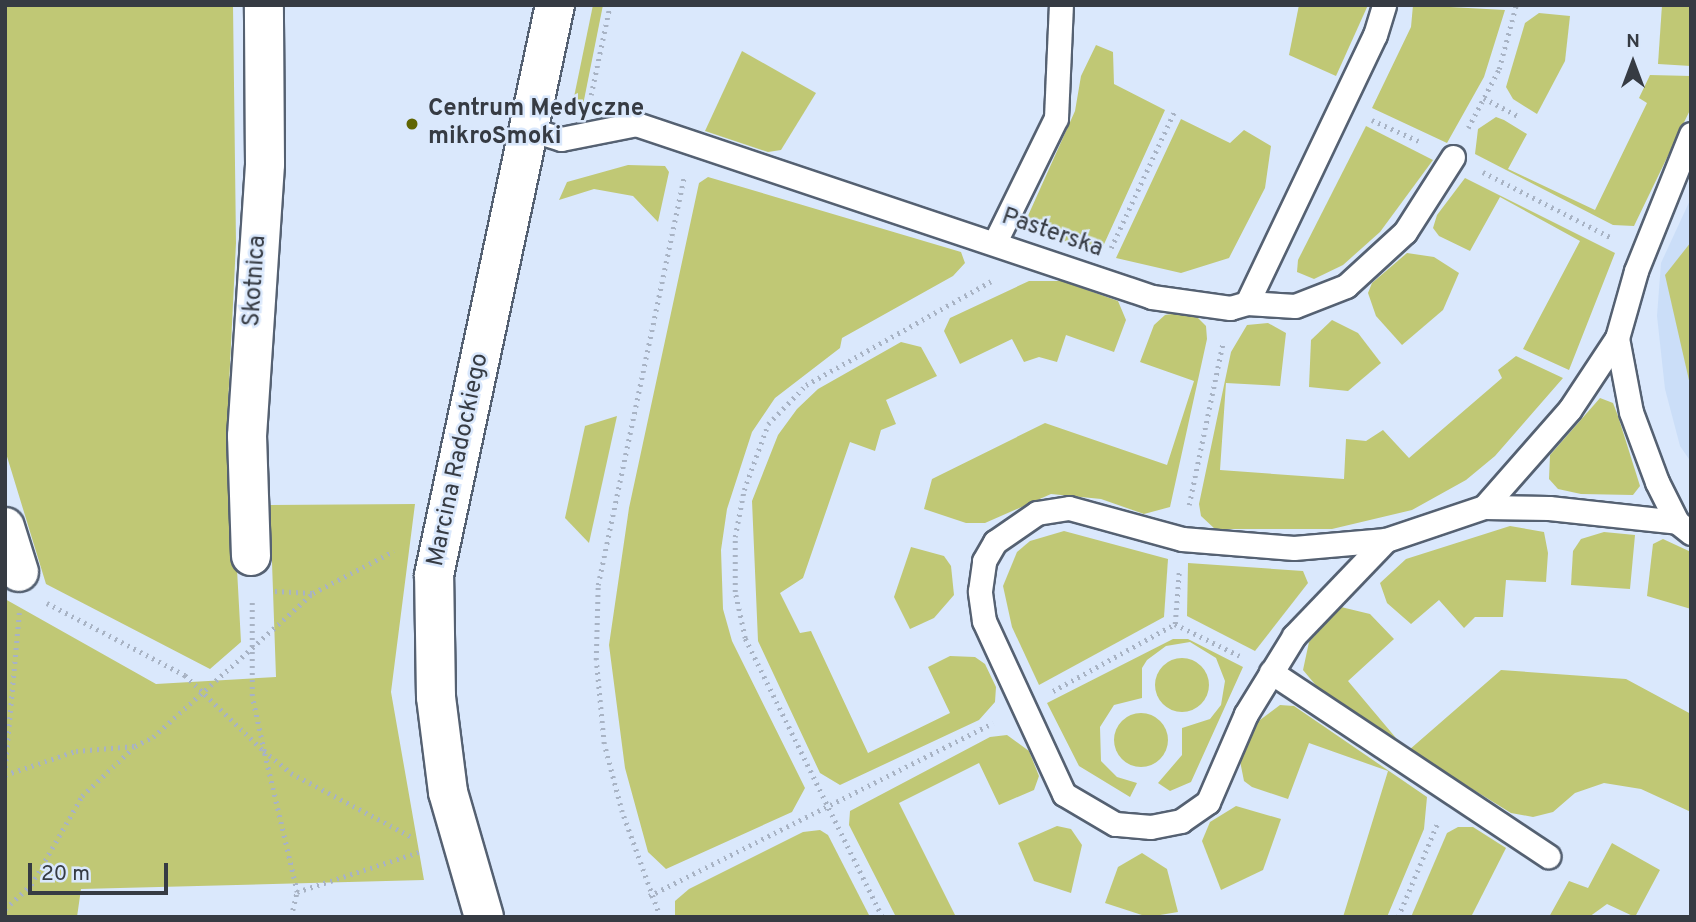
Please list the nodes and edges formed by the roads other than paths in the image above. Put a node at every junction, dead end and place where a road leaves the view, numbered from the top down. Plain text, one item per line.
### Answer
1 (264, 5) edge
2 (555, 5) edge
3 (1061, 5) edge
4 (1384, 5) edge
5 (528, 130) junction
6 (1691, 134) edge
7 (1453, 157) road end
8 (995, 242) junction
9 (1239, 306) junction
10 (1617, 338) junction
11 (1483, 507) junction
12 (5, 527) edge
13 (1684, 527) edge
14 (1386, 540) junction
15 (251, 556) road end
16 (25, 584) road end
17 (1271, 672) junction
18 (1548, 856) dead end
19 (484, 917) edge

1 - 15 street, Skotnica
2 - 5 street, Marcina Radockiego
3 - 8 lane
4 - 9 lane
5 - 8 lane, Pasterska
5 - 19 street, Marcina Radockiego
6 - 10 lane
7 - 9 lane, Pasterska
8 - 9 lane, Pasterska
10 - 11 lane
10 - 13 lane
11 - 13 lane
11 - 14 lane
12 - 16 street
14 - 17 lane
14 - 17 lane
17 - 18 lane

